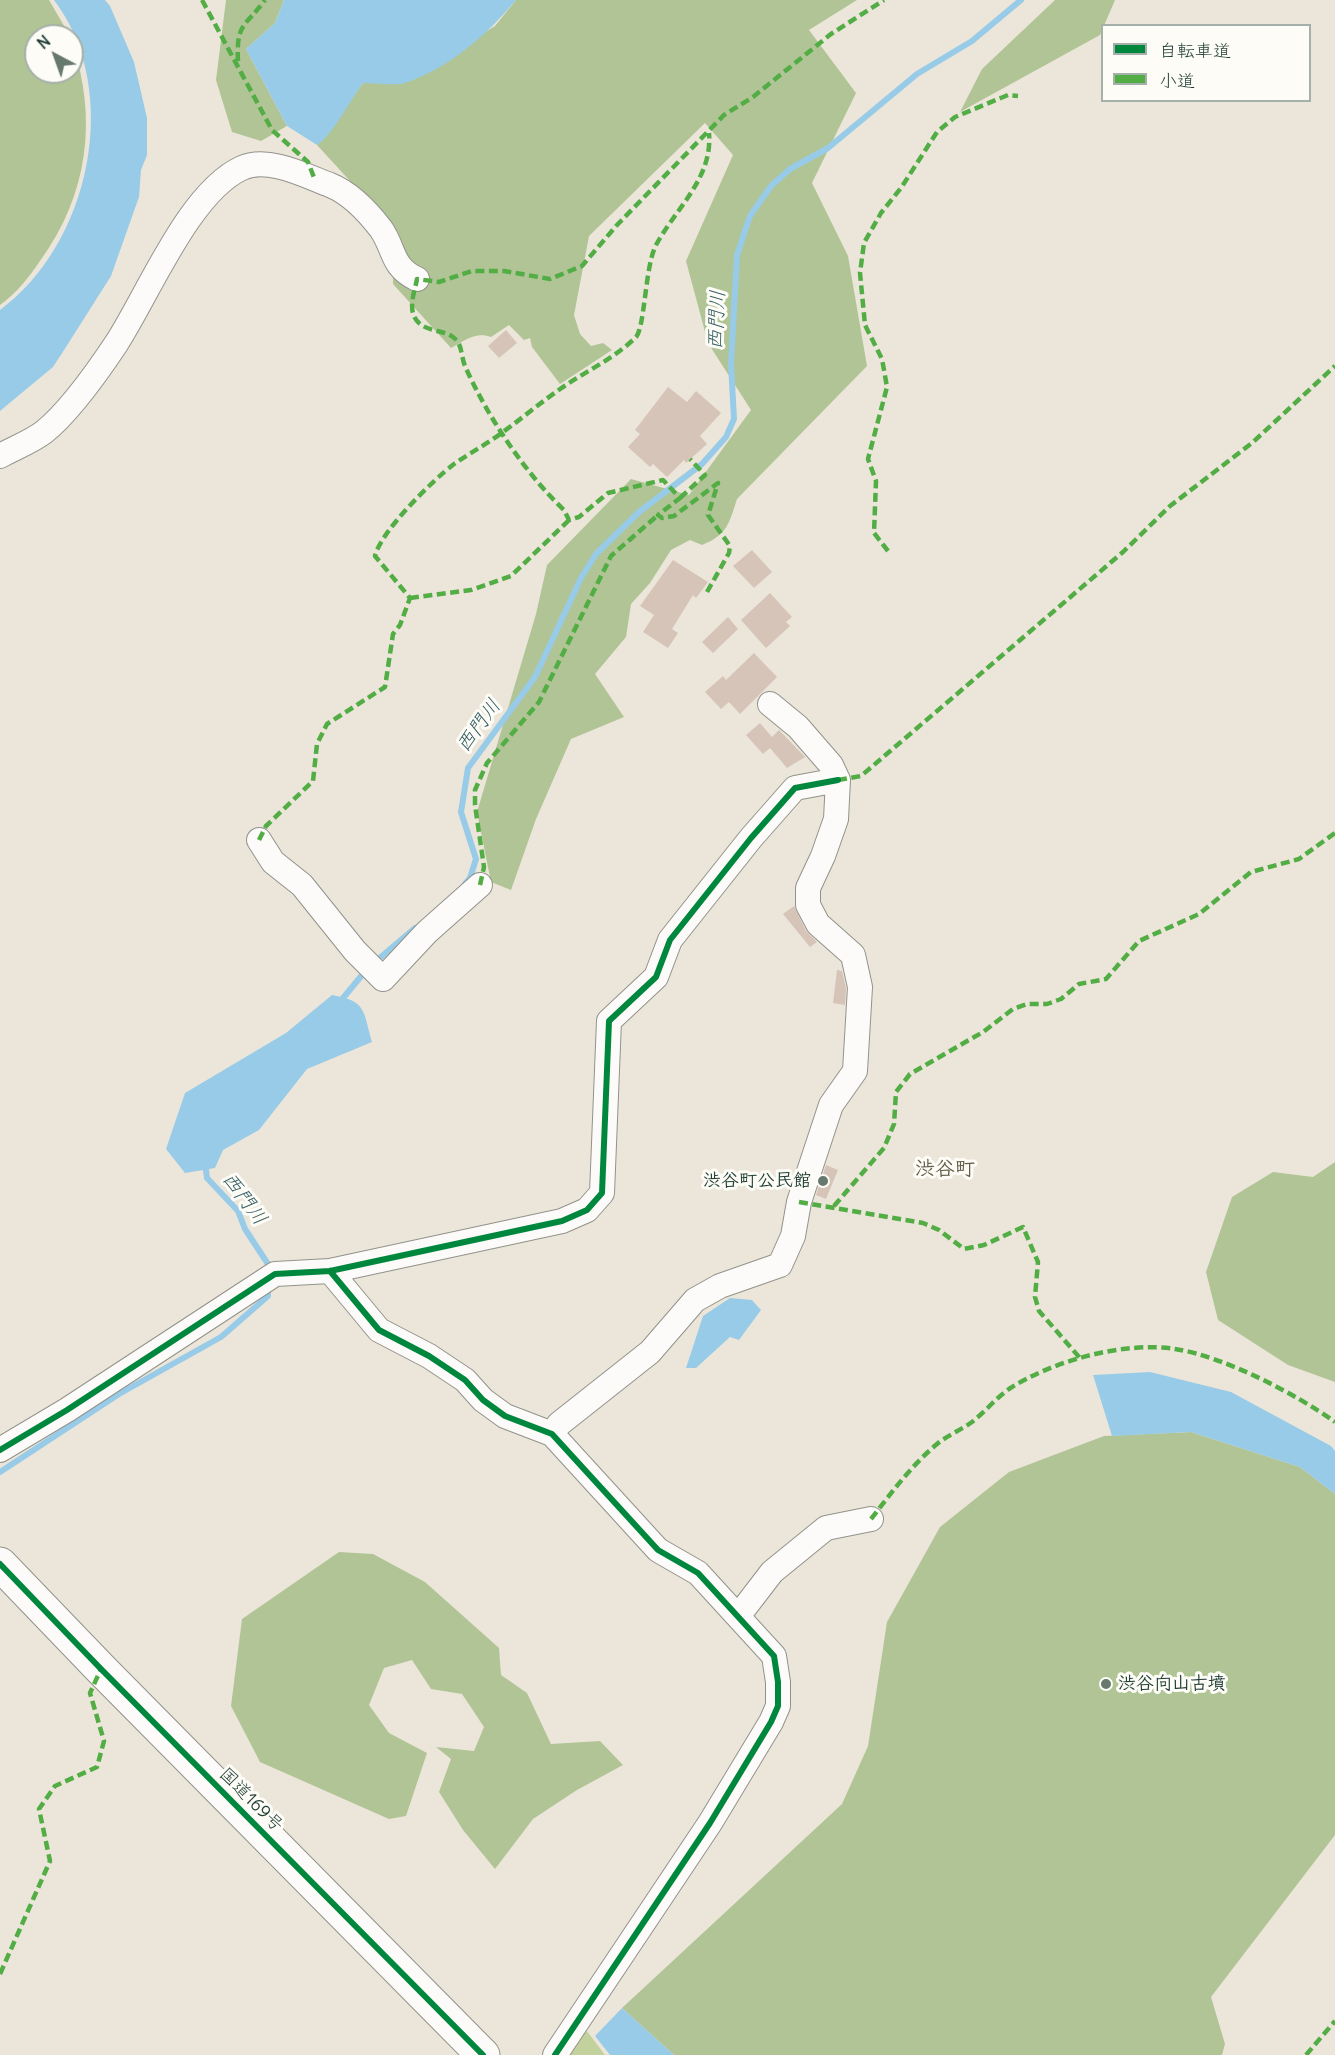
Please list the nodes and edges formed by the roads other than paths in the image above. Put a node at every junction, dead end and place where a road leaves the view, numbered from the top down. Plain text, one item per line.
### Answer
1 (417, 279) dead end
2 (0, 456) edge
3 (770, 704) dead end
4 (838, 780) junction
5 (259, 840) dead end
6 (480, 885) dead end
7 (330, 1271) junction
8 (552, 1434) junction
9 (0, 1450) edge
10 (871, 1519) dead end
11 (0, 1564) edge
12 (739, 1615) junction
13 (483, 2055) edge
14 (555, 2055) edge

1 - 2 street
3 - 4 street
4 - 7 street
4 - 8 street
5 - 6 street
7 - 8 street
7 - 9 street
8 - 12 street
10 - 12 street
11 - 13 highway, 国道169号
12 - 14 street

